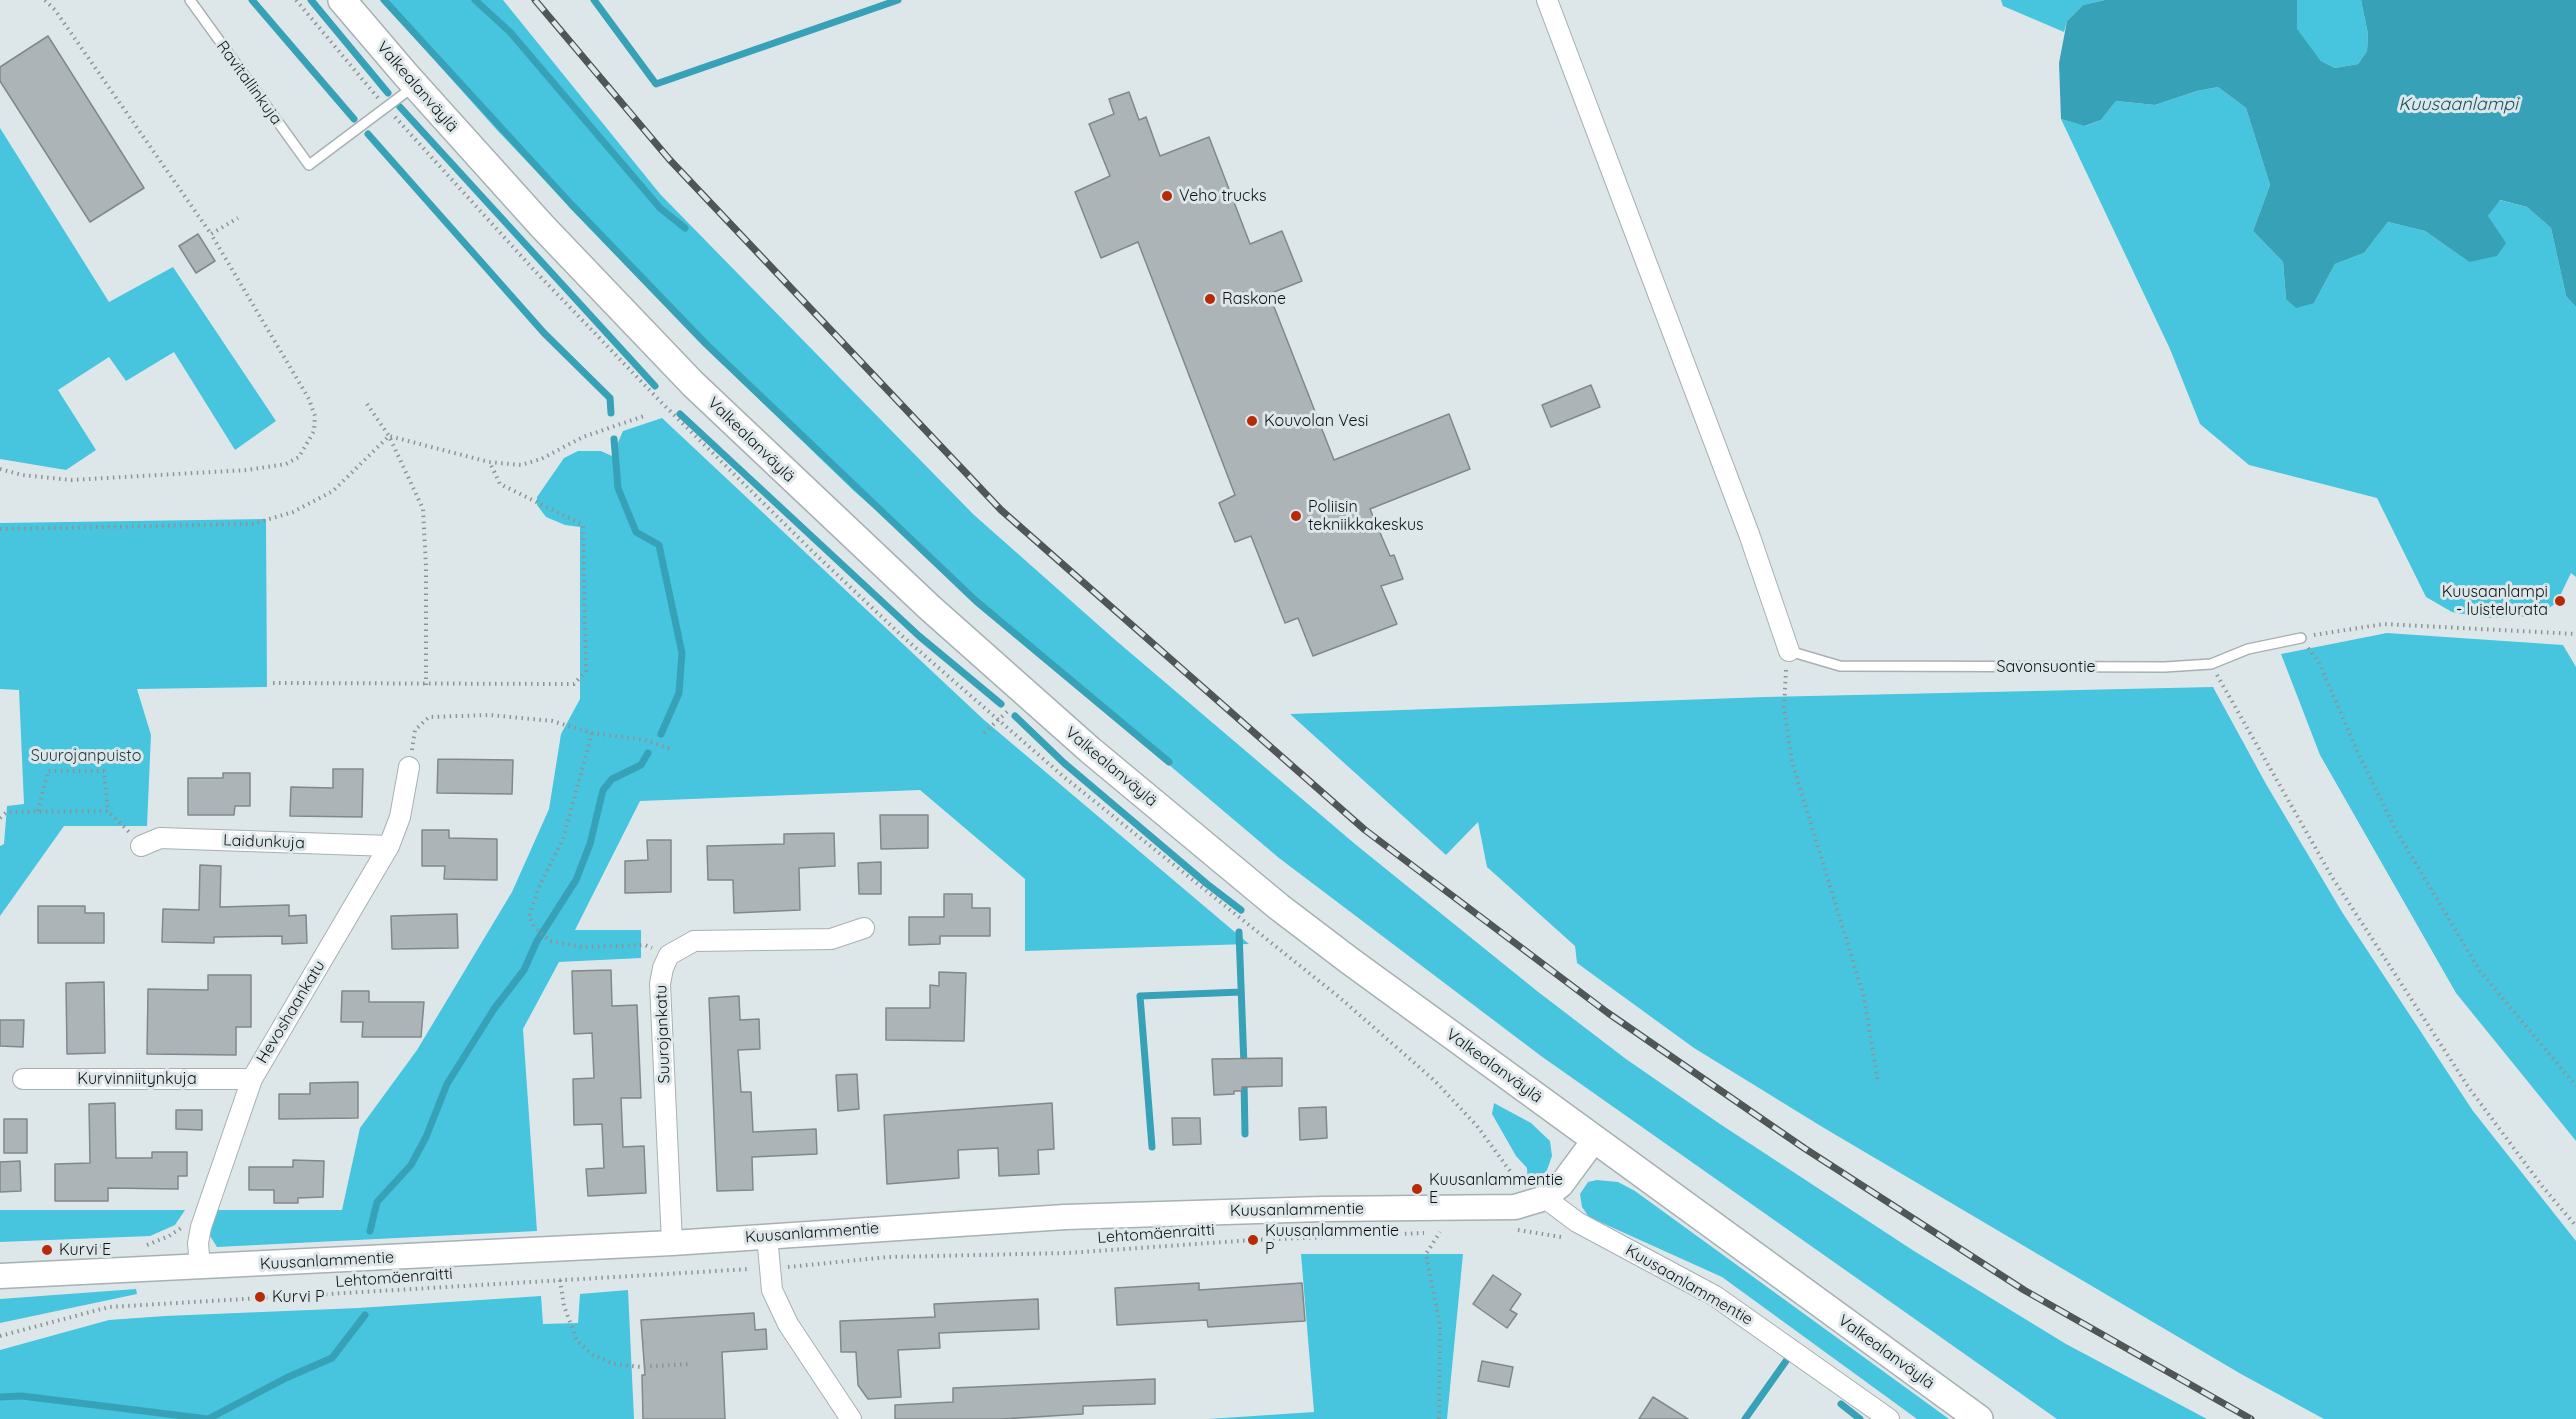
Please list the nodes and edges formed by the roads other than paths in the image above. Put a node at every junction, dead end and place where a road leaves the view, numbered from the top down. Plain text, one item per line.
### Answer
1 (190, 0) edge
2 (342, 0) edge
3 (1547, 0) edge
4 (415, 86) junction
5 (2301, 638) road end
6 (1789, 651) joint
7 (409, 767) road end
8 (141, 846) road end
9 (389, 846) junction
10 (864, 928) dead end
11 (252, 1078) junction
12 (23, 1079) dead end
13 (1595, 1139) junction
14 (1545, 1198) junction
15 (767, 1236) junction
16 (672, 1243) junction
17 (200, 1267) junction
18 (0, 1276) edge
19 (851, 1419) edge
20 (1889, 1419) edge
21 (1979, 1419) edge

1 - 4 lane, Ravitallinkuja
2 - 4 main road, Valkealanväylä
3 - 6 street
4 - 13 main road, Valkealanväylä
5 - 6 lane, Savonsuontie
7 - 9 street, Hevoshaankatu
8 - 9 street, Laidunkuja
9 - 11 street, Hevoshaankatu
10 - 16 street, Suurojankatu
11 - 12 street, Kurvinniitynkuja
11 - 17 street, Hevoshaankatu
13 - 14 street, Kuusanlammentie
13 - 21 main road, Valkealanväylä
14 - 15 street, Kuusanlammentie
14 - 20 street, Kuusaanlammentie
15 - 16 street, Kuusanlammentie
15 - 19 street
16 - 17 street, Kuusanlammentie
17 - 18 street, Kuusanlammentie

